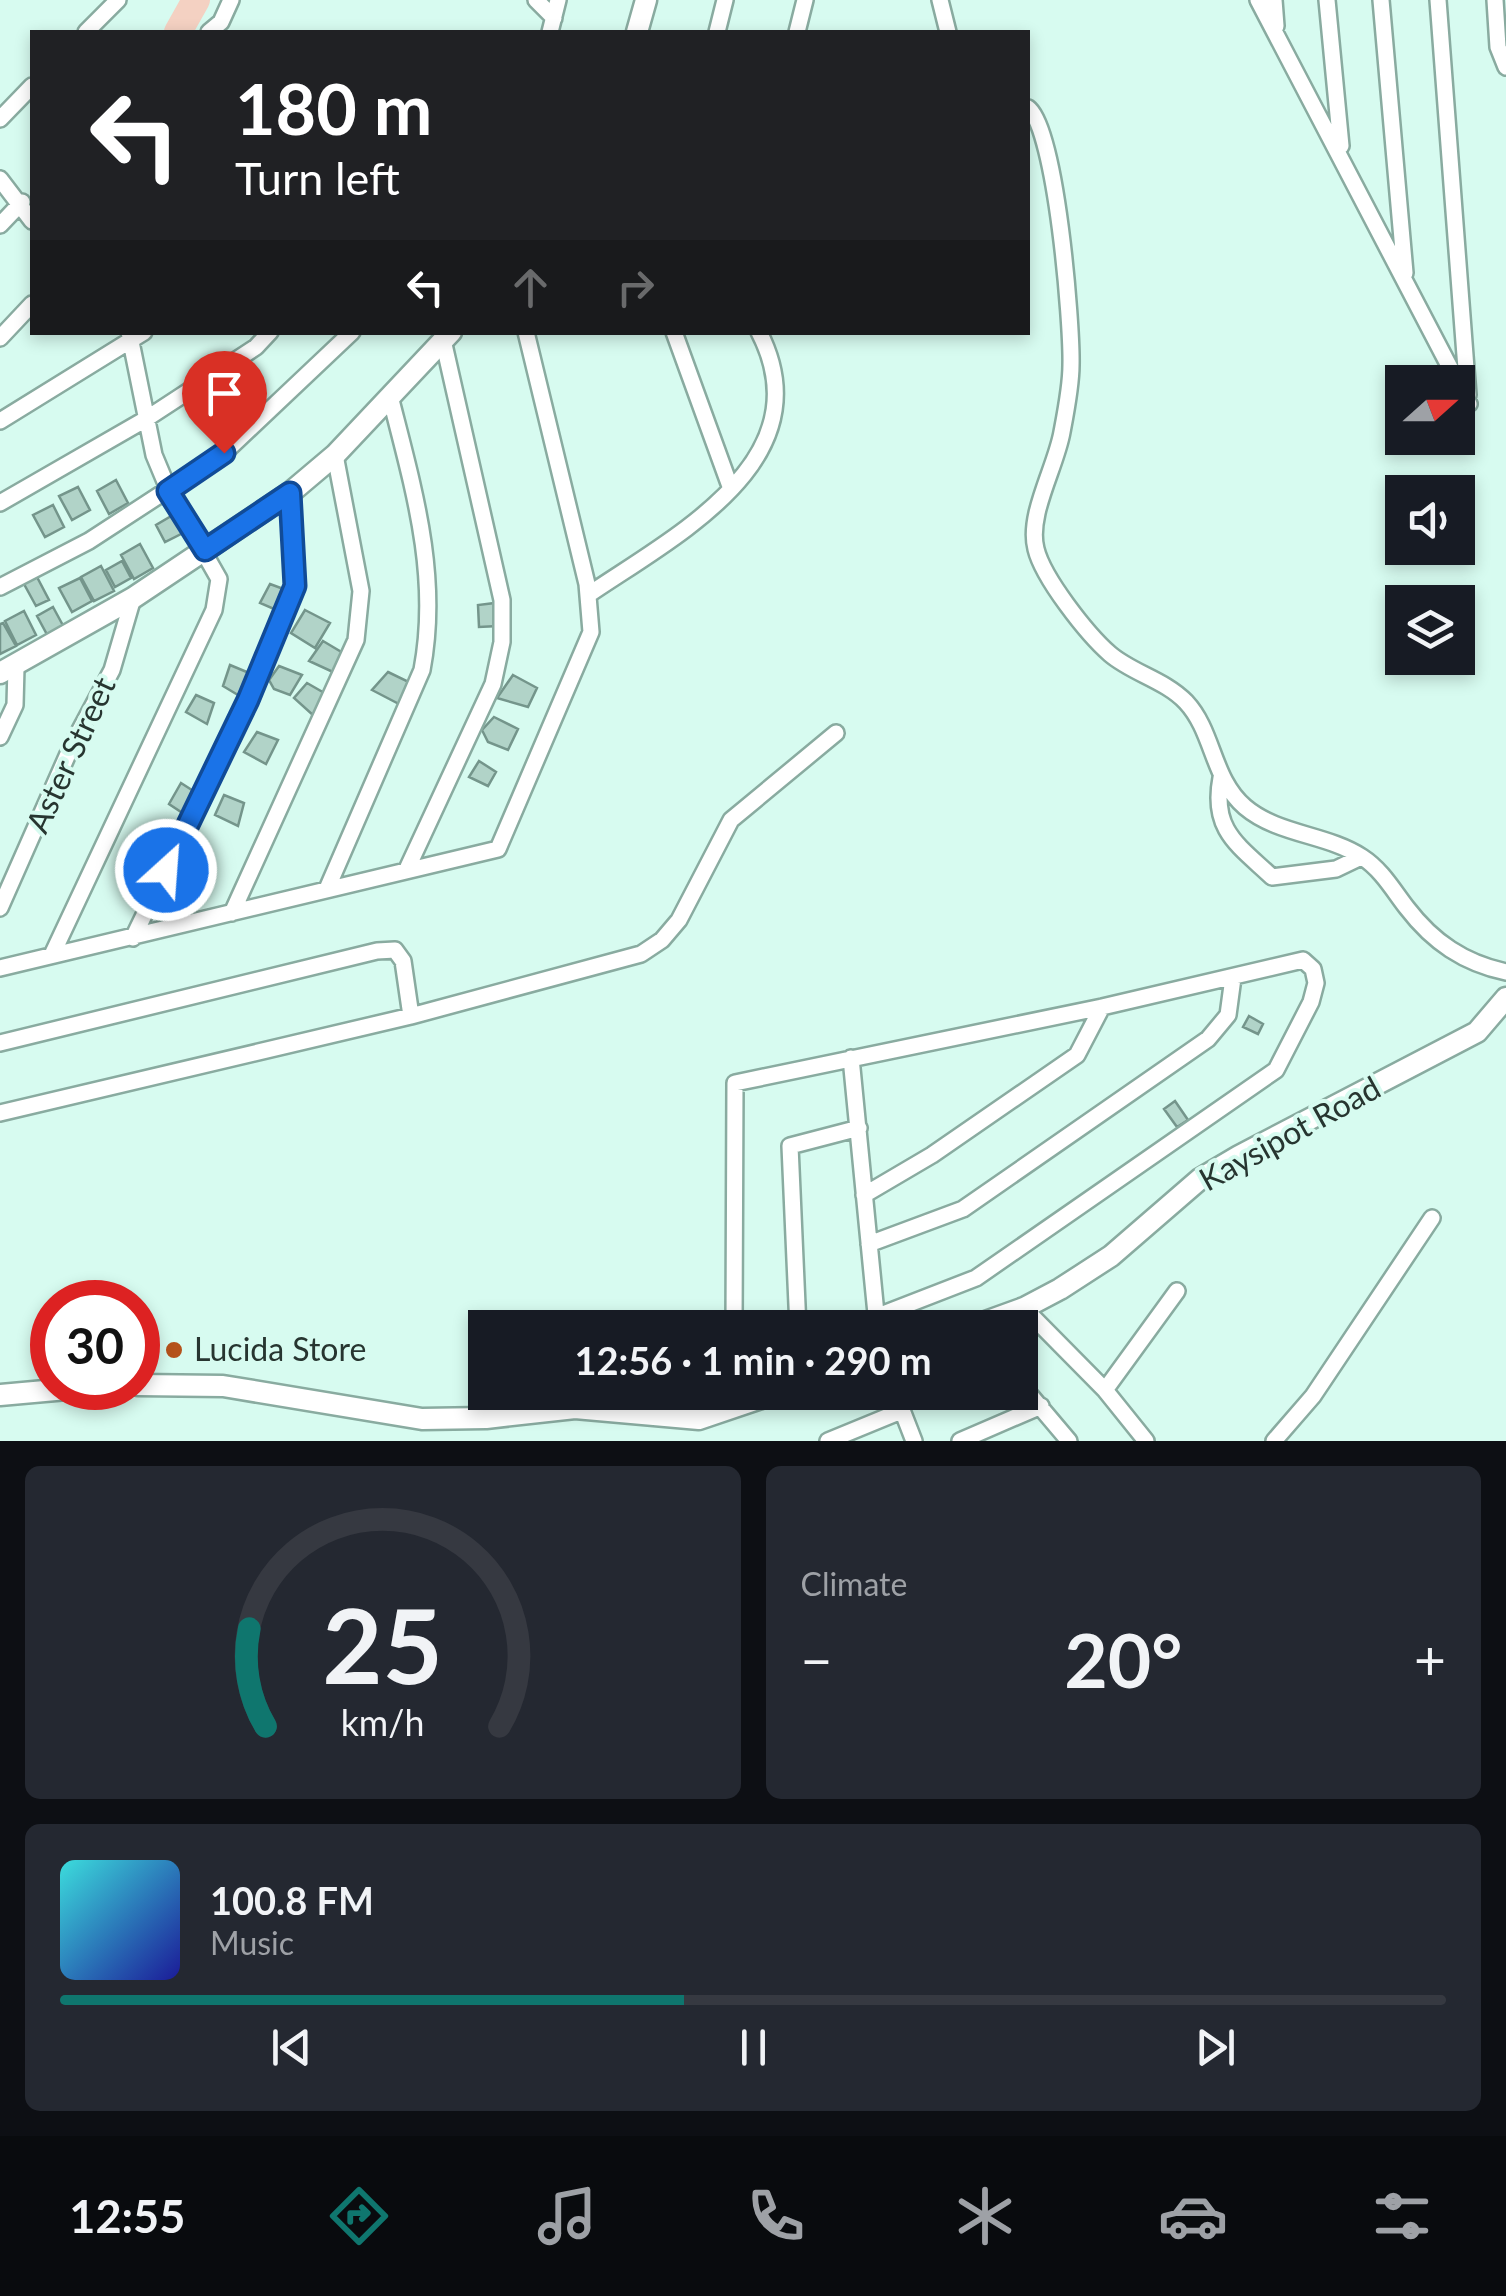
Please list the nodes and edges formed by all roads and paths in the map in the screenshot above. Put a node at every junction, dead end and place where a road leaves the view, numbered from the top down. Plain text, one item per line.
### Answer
1 (118, 0) edge
2 (230, 0) edge
3 (536, 0) edge
4 (558, 0) edge
5 (646, 0) edge
6 (726, 0) edge
7 (805, 0) edge
8 (940, 0) edge
9 (1258, 0) edge
10 (1274, 0) edge
11 (1327, 0) edge
12 (1382, 0) edge
13 (1438, 0) edge
14 (1495, 0) edge
15 (552, 25) edge
16 (88, 30) edge
17 (211, 30) edge
18 (638, 30) edge
19 (718, 30) edge
20 (797, 30) edge
21 (948, 30) edge
22 (1277, 35) junction
23 (1502, 46) edge
24 (1506, 67) edge
25 (30, 88) edge
26 (1030, 110) edge
27 (0, 119) edge
28 (1342, 154) junction
29 (0, 180) edge
30 (22, 202) junction
31 (30, 217) edge
32 (0, 225) edge
33 (1406, 282) junction
34 (30, 306) edge
35 (135, 335) edge
36 (267, 335) edge
37 (349, 335) edge
38 (527, 335) edge
39 (675, 335) edge
40 (760, 335) edge
41 (447, 336) edge
42 (0, 338) edge
43 (390, 396) junction
44 (146, 419) junction
45 (0, 421) edge
46 (335, 455) junction
47 (731, 489) junction
48 (168, 491) junction
49 (290, 493) junction
50 (0, 503) edge
51 (205, 550) junction
52 (0, 587) edge
53 (588, 595) junction
54 (133, 598) junction
55 (8, 670) edge
56 (836, 733) dead end
57 (0, 737) edge
58 (1221, 778) junction
59 (1361, 856) junction
60 (408, 867) junction
61 (328, 889) junction
62 (0, 908) edge
63 (232, 912) junction
64 (134, 938) junction
65 (52, 955) junction
66 (0, 968) edge
67 (1506, 972) edge
68 (1233, 978) junction
69 (1506, 998) edge
70 (1102, 1008) junction
71 (411, 1016) junction
72 (0, 1043) edge
73 (851, 1058) junction
74 (0, 1113) edge
75 (859, 1128) junction
76 (864, 1195) junction
77 (1432, 1218) dead end
78 (870, 1244) junction
79 (1177, 1291) dead end
80 (1024, 1308) junction
81 (734, 1310) edge
82 (797, 1310) edge
83 (876, 1310) edge
84 (904, 1310) edge
85 (1018, 1310) edge
86 (160, 1385) edge
87 (1106, 1390) junction
88 (30, 1392) edge
89 (0, 1395) edge
90 (1038, 1403) edge
91 (1041, 1406) junction
92 (557, 1410) edge
93 (596, 1410) edge
94 (728, 1410) edge
95 (886, 1410) edge
96 (902, 1410) edge
97 (851, 1437) edge
98 (828, 1441) edge
99 (914, 1441) edge
100 (960, 1441) edge
101 (1069, 1441) edge
102 (1146, 1441) edge
103 (1274, 1441) edge

1 - 16 street
2 - 17 street
3 - 15 street
4 - 15 street
5 - 18 street
6 - 19 street
7 - 20 street
8 - 21 street
9 - 22 street
10 - 22 street
11 - 28 street
12 - 33 street
13 - 33 street
14 - 23 street
22 - 28 street
23 - 24 street
25 - 27 street
26 - 58 street
28 - 33 street
29 - 30 street
30 - 31 street
30 - 32 street
34 - 42 street
35 - 44 street
35 - 45 street
36 - 44 street
37 - 48 street
38 - 53 street
39 - 47 street
40 - 47 street
41 - 43 street
41 - 60 street
43 - 46 street
43 - 61 street
44 - 48 street
44 - 50 street
46 - 49 street
46 - 63 street
47 - 53 street
48 - 51 street
48 - 52 street
49 - 51 street
49 - 64 street
51 - 54 street
51 - 65 street
53 - 60 street
54 - 55 street
54 - 62 street, Aster Street
55 - 57 street
56 - 71 street
58 - 59 street
58 - 59 street
59 - 67 street
60 - 61 street
61 - 63 street
63 - 64 street
64 - 65 street
65 - 66 street
68 - 70 street
68 - 78 street
68 - 84 street
69 - 80 street, Kaysipot Road
70 - 73 street
70 - 76 street
71 - 72 street
71 - 74 street
73 - 75 street
73 - 81 street
75 - 76 street
75 - 82 street
76 - 78 street
77 - 103 street
78 - 83 street
79 - 87 street
80 - 85 street, Kaysipot Road
80 - 87 street
86 - 92 street
87 - 102 street
88 - 89 street
90 - 91 street
91 - 100 street
91 - 101 street
93 - 94 street
95 - 97 street
96 - 99 street
97 - 98 street

